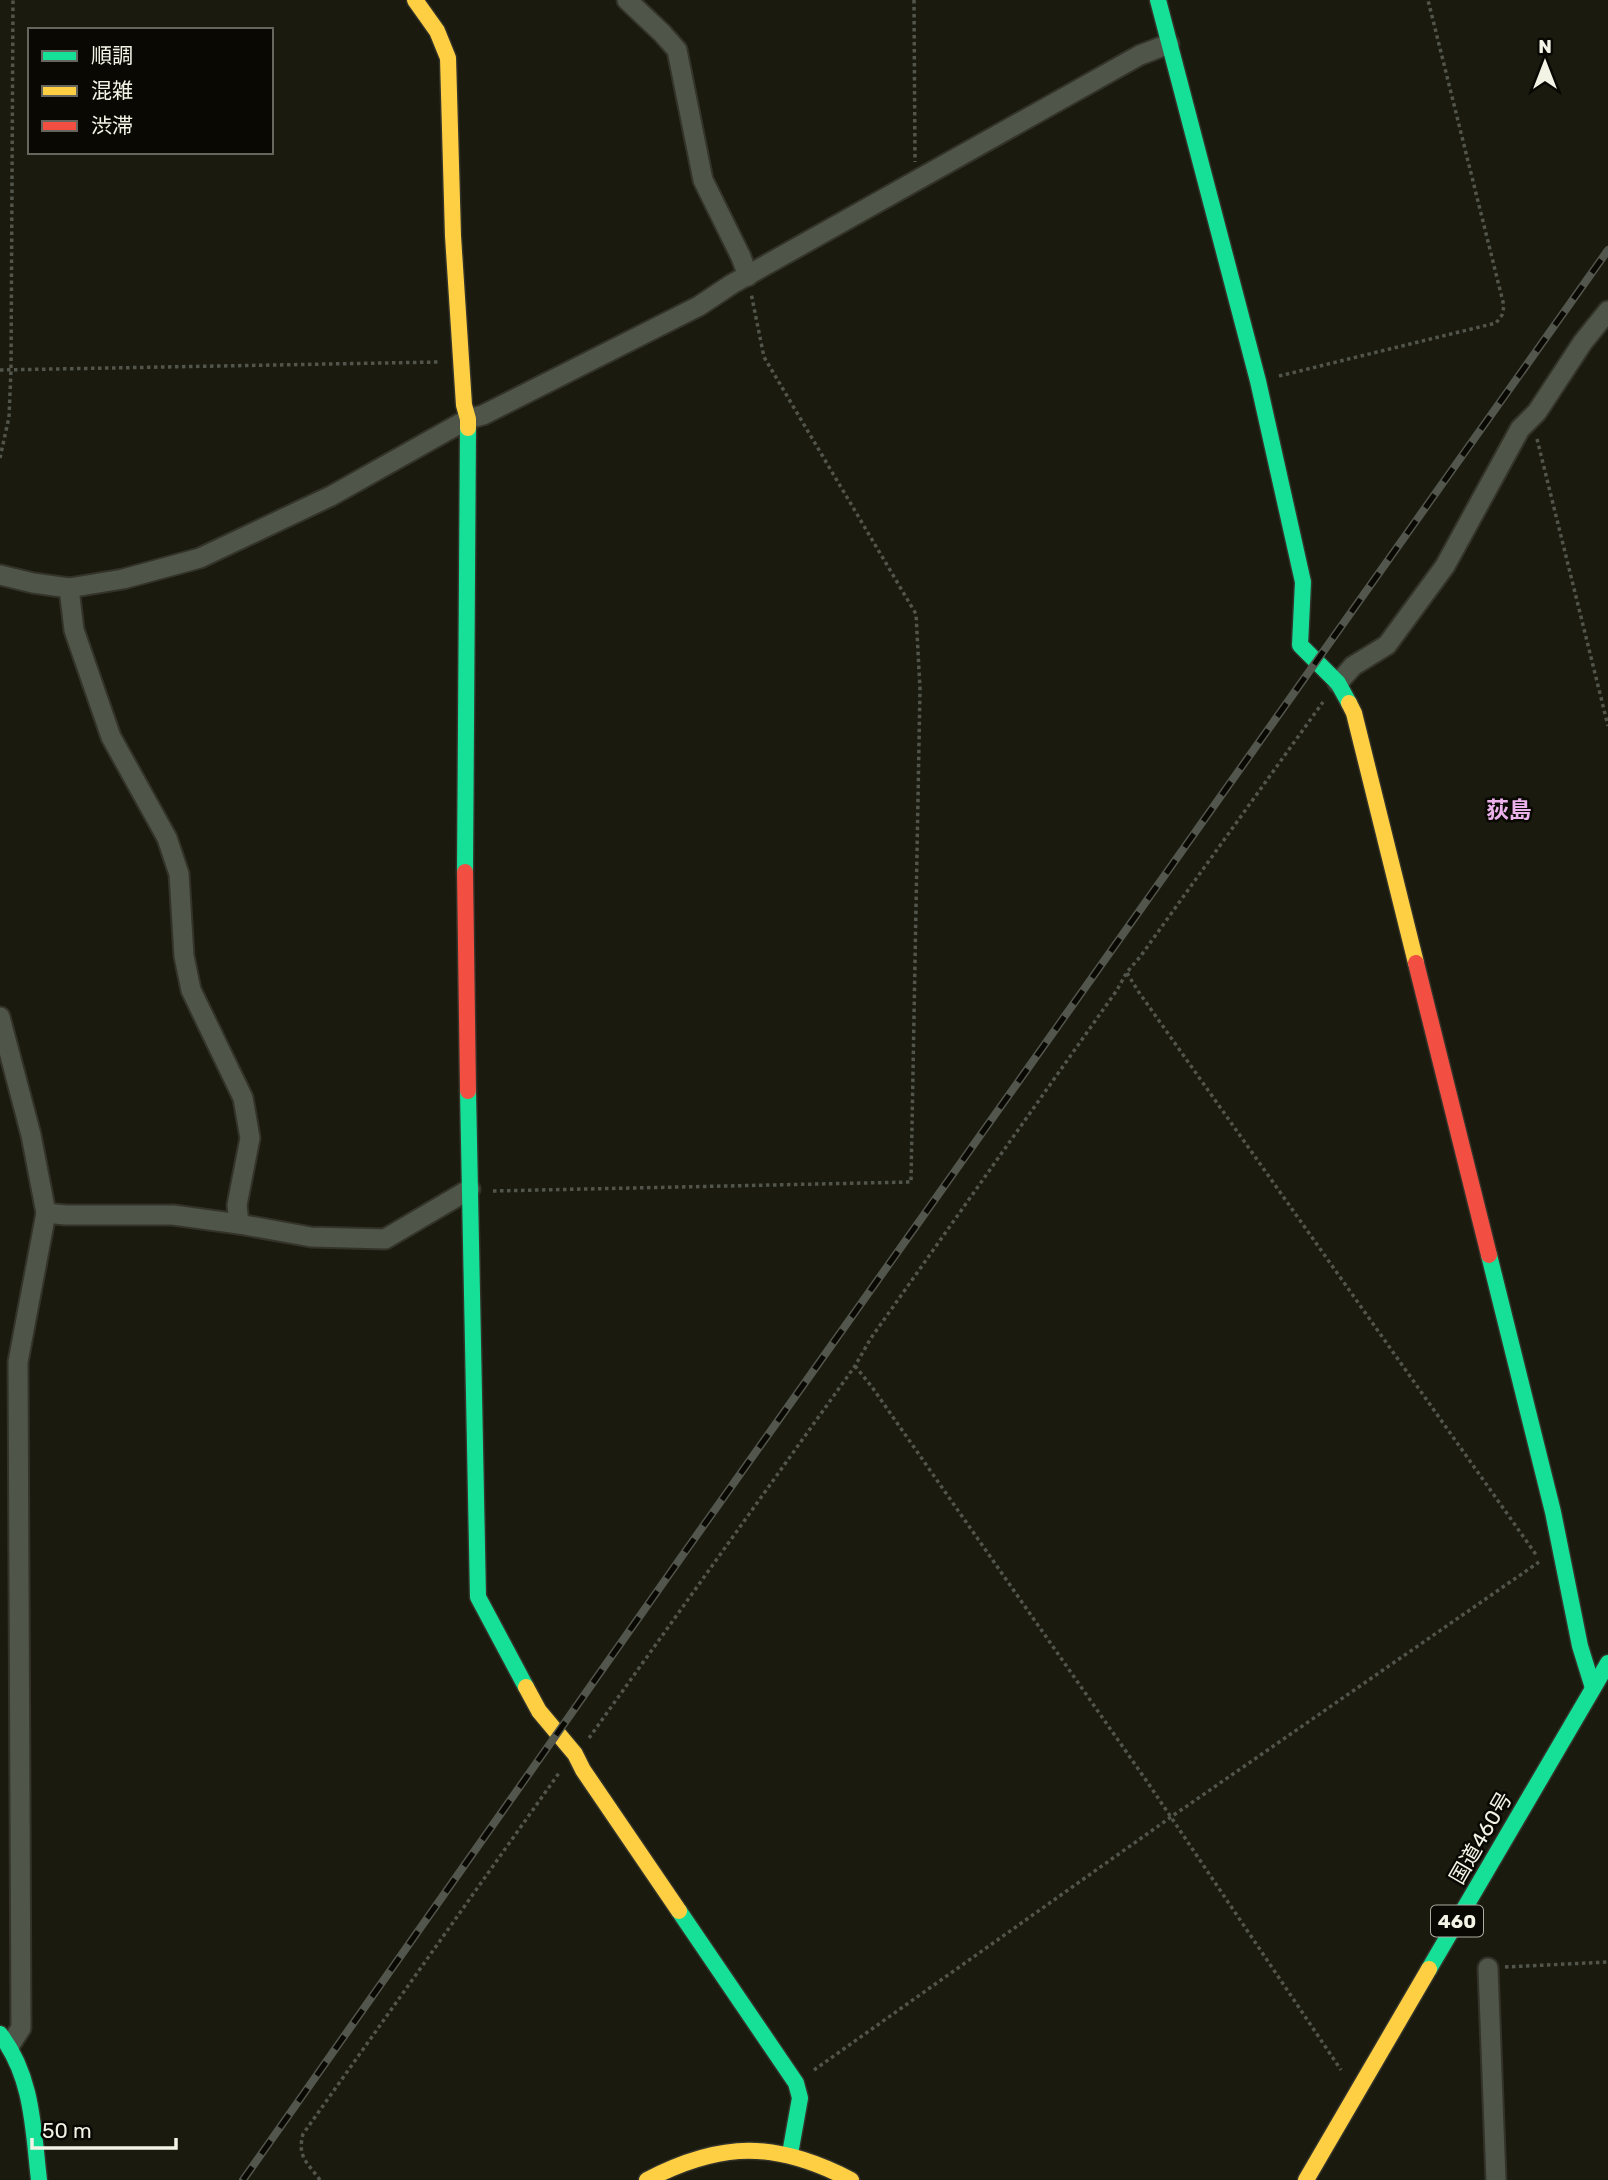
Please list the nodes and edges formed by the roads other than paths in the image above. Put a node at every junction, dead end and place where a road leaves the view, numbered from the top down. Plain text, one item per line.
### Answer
1 (415, 0) edge
2 (627, 0) edge
3 (1158, 0) edge
4 (1169, 44) junction
5 (748, 276) junction
6 (1608, 311) edge
7 (468, 419) junction
8 (0, 575) edge
9 (69, 588) junction
10 (1338, 683) junction
11 (0, 1017) edge
12 (470, 1189) junction
13 (46, 1213) junction
14 (239, 1224) junction
15 (1608, 1663) edge
16 (1594, 1688) junction
17 (1488, 1968) road end
18 (5, 2040) edge
19 (790, 2154) junction
20 (39, 2180) edge
21 (647, 2180) edge
22 (851, 2180) edge
23 (1306, 2180) edge
24 (1496, 2180) edge

1 - 7 main road
2 - 5 street
3 - 4 main road
4 - 5 street
4 - 10 main road
5 - 7 street
6 - 10 street
7 - 9 street
7 - 12 main road
8 - 9 street
9 - 14 street
10 - 16 main road
11 - 13 street
12 - 14 street
12 - 19 main road
13 - 14 street
13 - 18 street
15 - 16 main road, 国道460号 / 460
16 - 23 main road, 国道460号 / 460
17 - 24 street
18 - 20 main road
19 - 21 main road
19 - 22 main road

